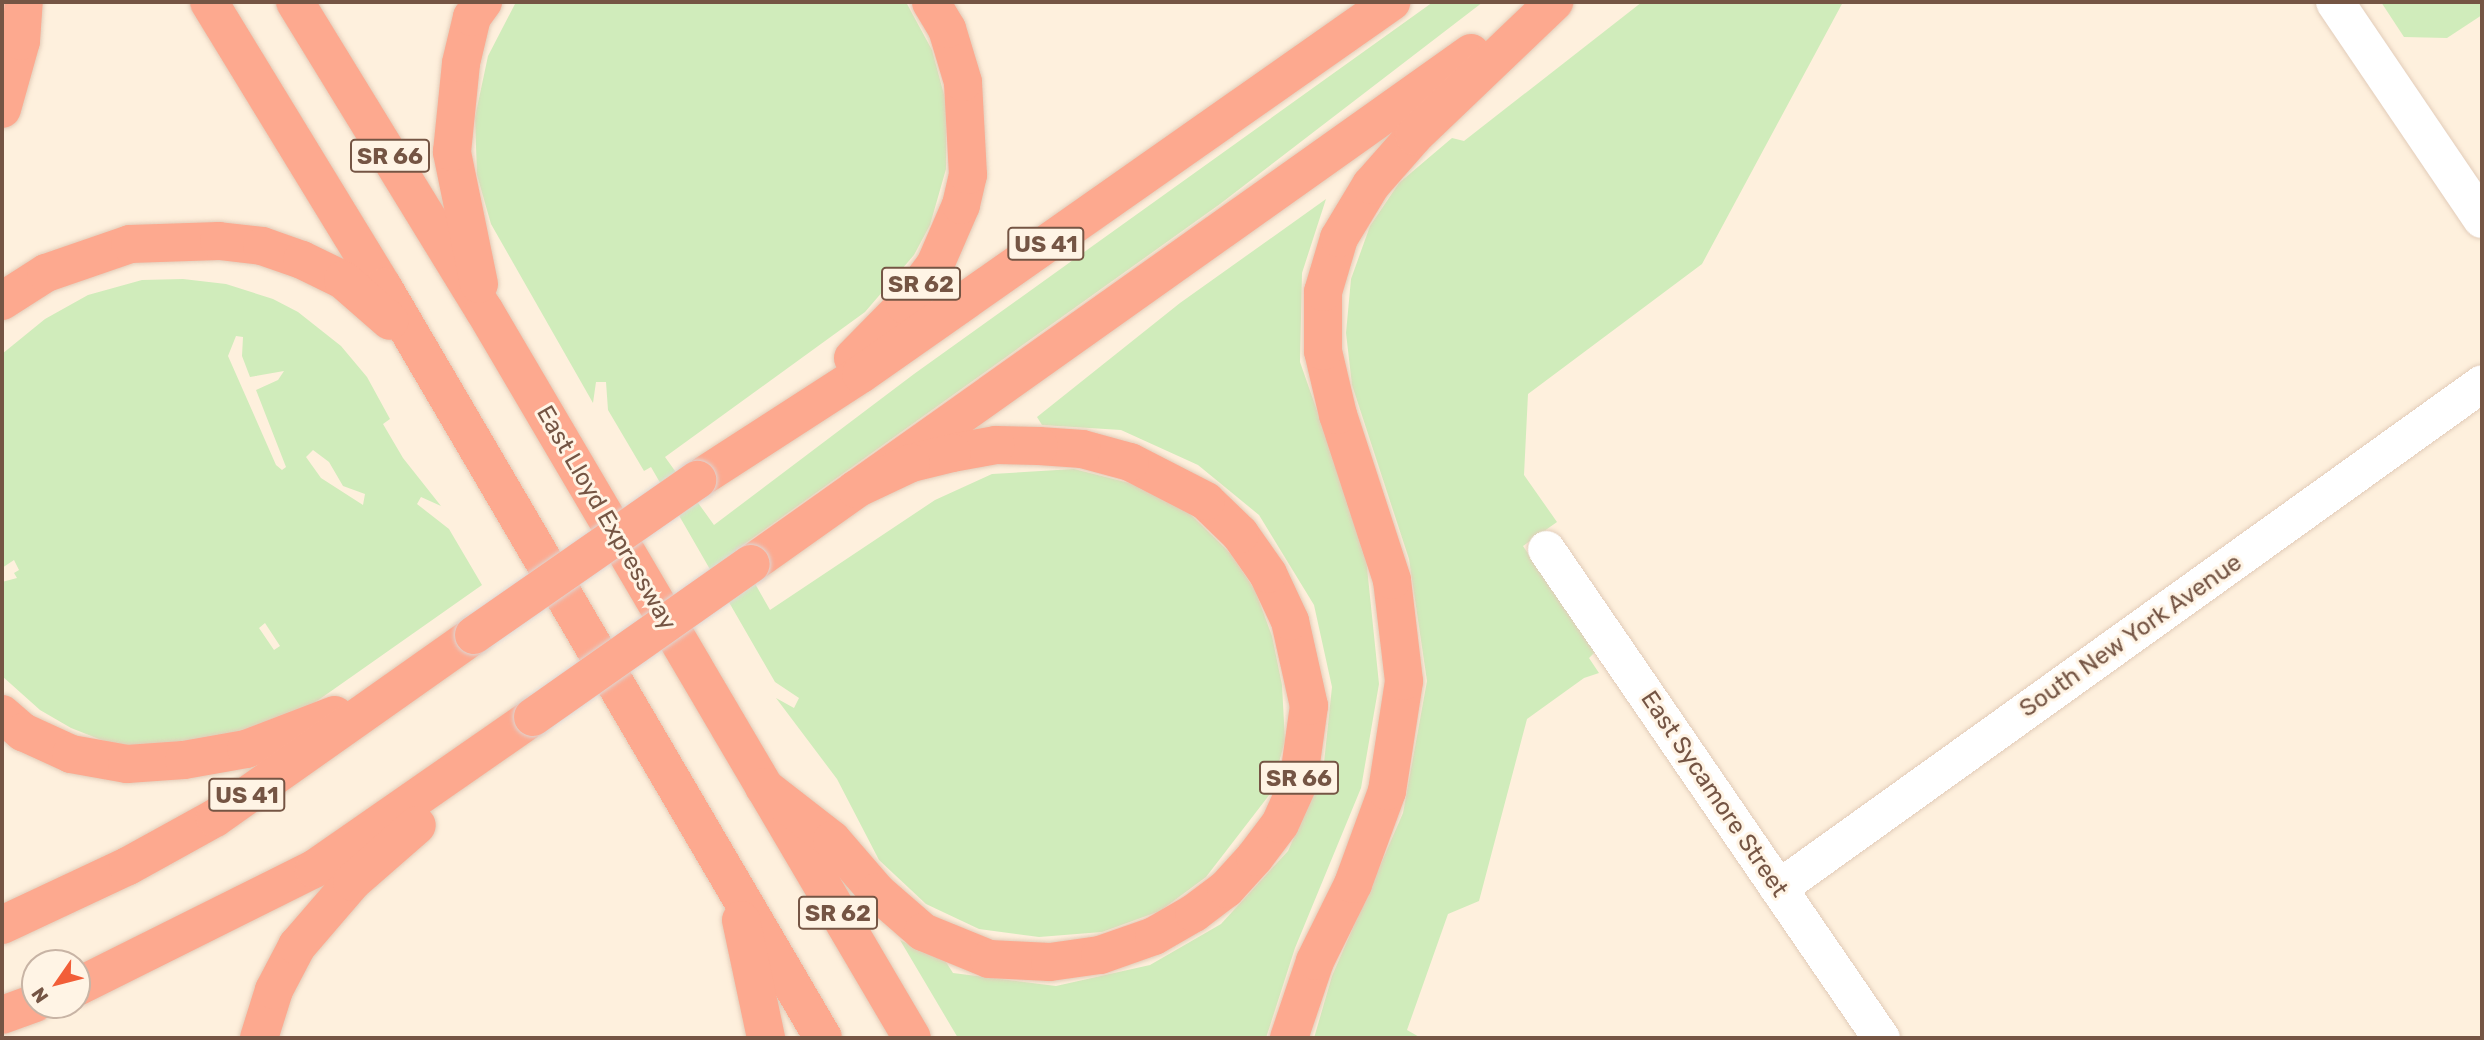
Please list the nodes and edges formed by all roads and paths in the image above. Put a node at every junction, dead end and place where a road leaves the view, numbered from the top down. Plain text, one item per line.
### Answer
1 (24, 2) edge
2 (209, 2) edge
3 (295, 2) edge
4 (483, 2) edge
5 (932, 2) edge
6 (1391, 2) edge
7 (1544, 2) edge
8 (1554, 2) edge
9 (2335, 2) edge
10 (2, 110) edge
11 (2482, 219) edge
12 (2, 301) edge
13 (484, 310) junction
14 (424, 359) junction
15 (2482, 383) edge
16 (697, 480) junction
17 (856, 489) junction
18 (1546, 549) dead end
19 (413, 678) junction
20 (2, 714) edge
21 (533, 717) junction
22 (764, 787) junction
23 (1778, 888) junction
24 (735, 890) junction
25 (2, 925) edge
26 (91, 980) edge
27 (21, 1008) edge
28 (2, 1015) edge
29 (259, 1038) edge
30 (766, 1038) edge
31 (823, 1038) edge
32 (912, 1038) edge
33 (1289, 1038) edge
34 (1881, 1038) edge

1 - 10 highway
2 - 14 highway
3 - 13 highway, East Lloyd Expressway / SR 66
4 - 13 highway, SR 62
5 - 16 highway, SR 62
6 - 16 highway, US 41
7 - 17 highway
8 - 33 highway
9 - 11 main road
12 - 14 highway
13 - 22 highway, East Lloyd Expressway / SR 62
14 - 24 highway
15 - 23 street, South New York Avenue
16 - 19 highway, US 41, bridge
17 - 21 highway, bridge
17 - 22 highway, SR 66
18 - 23 street, East Sycamore Street
19 - 20 highway
19 - 25 highway, US 41
21 - 26 highway
21 - 29 highway
22 - 32 highway, East Lloyd Expressway / SR 62
23 - 34 street, East Sycamore Street
24 - 30 highway
24 - 31 highway
27 - 28 highway

